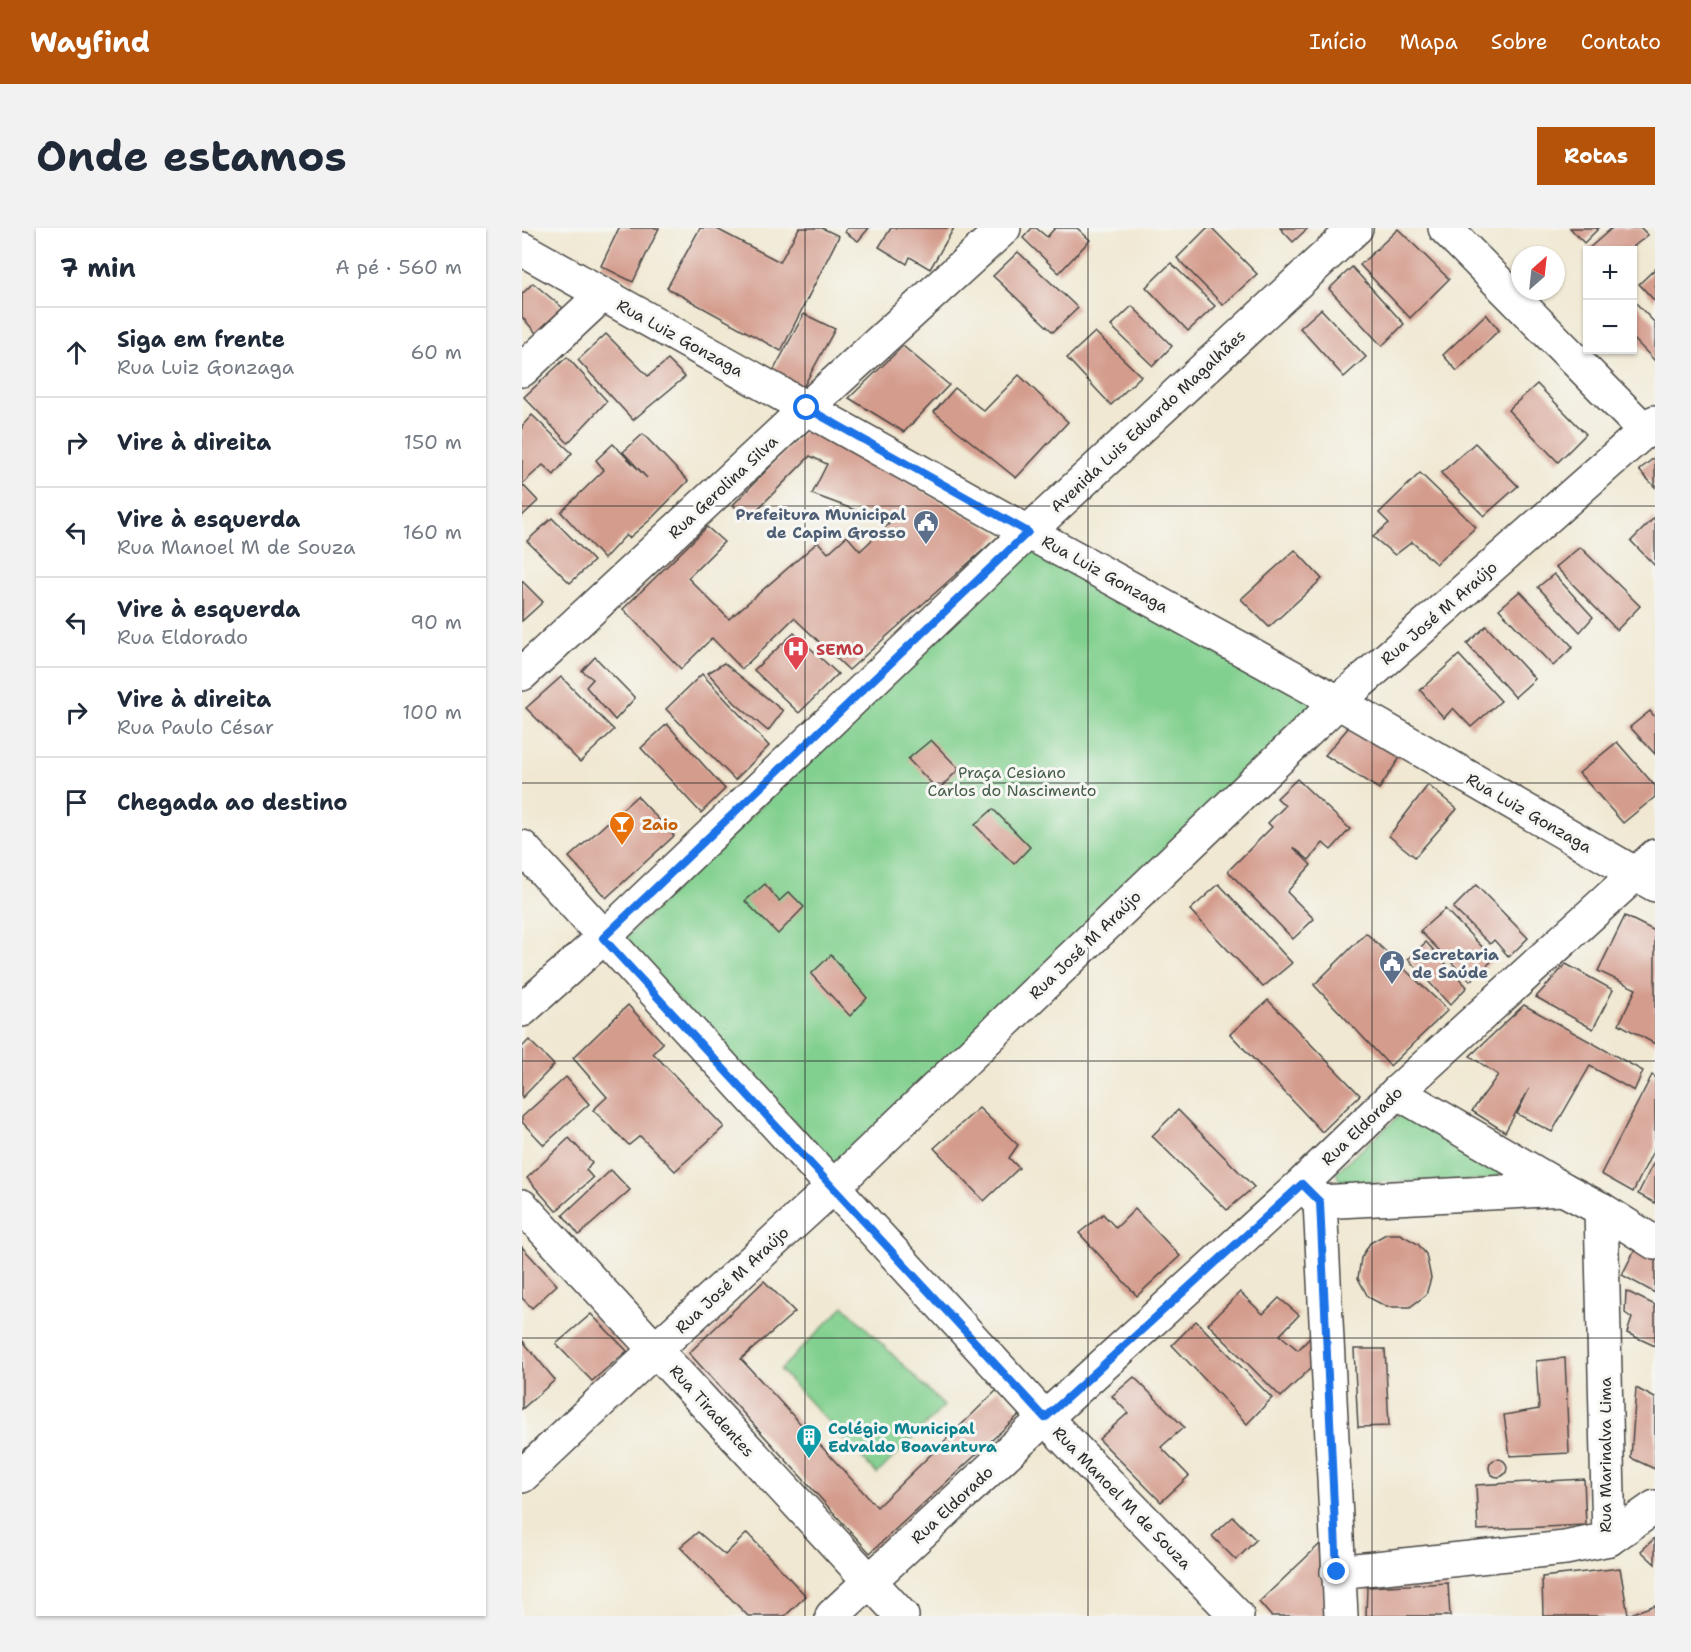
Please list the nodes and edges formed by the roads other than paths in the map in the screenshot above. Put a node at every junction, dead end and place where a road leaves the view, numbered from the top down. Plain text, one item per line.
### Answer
1 (1004, 228) edge
2 (1356, 228) edge
3 (1446, 228) edge
4 (522, 249) edge
5 (602, 295) junction
6 (522, 370) edge
7 (807, 408) junction
8 (1650, 427) edge
9 (1028, 532) junction
10 (522, 674) edge
11 (1338, 702) junction
12 (522, 847) edge
13 (1649, 872) edge
14 (603, 938) junction
15 (522, 1010) edge
16 (1397, 1092) junction
17 (832, 1188) junction
18 (1563, 1189) junction
19 (1311, 1193) junction
20 (522, 1206) edge
21 (1601, 1209) junction
22 (1655, 1243) edge
23 (656, 1349) junction
24 (1045, 1418) junction
25 (522, 1476) edge
26 (1655, 1507) edge
27 (1609, 1539) junction
28 (1337, 1572) junction
29 (869, 1583) junction
30 (832, 1616) edge
31 (902, 1616) edge
32 (1237, 1616) edge
33 (1341, 1616) edge

1 - 7 street, Rua Gerolina Silva
2 - 9 street, Avenida Luis Eduardo Magalhães
3 - 8 street
4 - 5 street, Rua Luiz Gonzaga
5 - 6 street
5 - 7 street, Rua Luiz Gonzaga
7 - 9 street, Rua Luiz Gonzaga
7 - 10 street, Rua Gerolina Silva
8 - 11 street, Rua José M Araújo
9 - 11 street, Rua Luiz Gonzaga
9 - 14 street, Avenida Luis Eduardo Magalhães
11 - 13 street, Rua Luiz Gonzaga
11 - 17 street, Rua José M Araújo
12 - 14 street, Rua Manoel M de Souza
13 - 16 street, Rua Eldorado
14 - 15 street, Avenida Luis Eduardo Magalhães
14 - 17 street, Rua Manoel M de Souza
16 - 18 street
16 - 19 street, Rua Eldorado
17 - 23 street, Rua José M Araújo
17 - 24 street, Rua Manoel M de Souza
18 - 19 street
18 - 21 street
19 - 24 street, Rua Eldorado
19 - 28 street
20 - 23 street, Rua Tiradentes
21 - 22 street
21 - 27 street, Rua Marinalva Lima
23 - 25 street, Rua José M Araújo
23 - 29 street, Rua Tiradentes
24 - 29 street, Rua Eldorado
24 - 32 street, Rua Manoel M de Souza
26 - 27 street
27 - 28 street, Rua Marinalva Lima
28 - 33 street
29 - 30 street, Rua Eldorado
29 - 31 street, Rua Tiradentes

